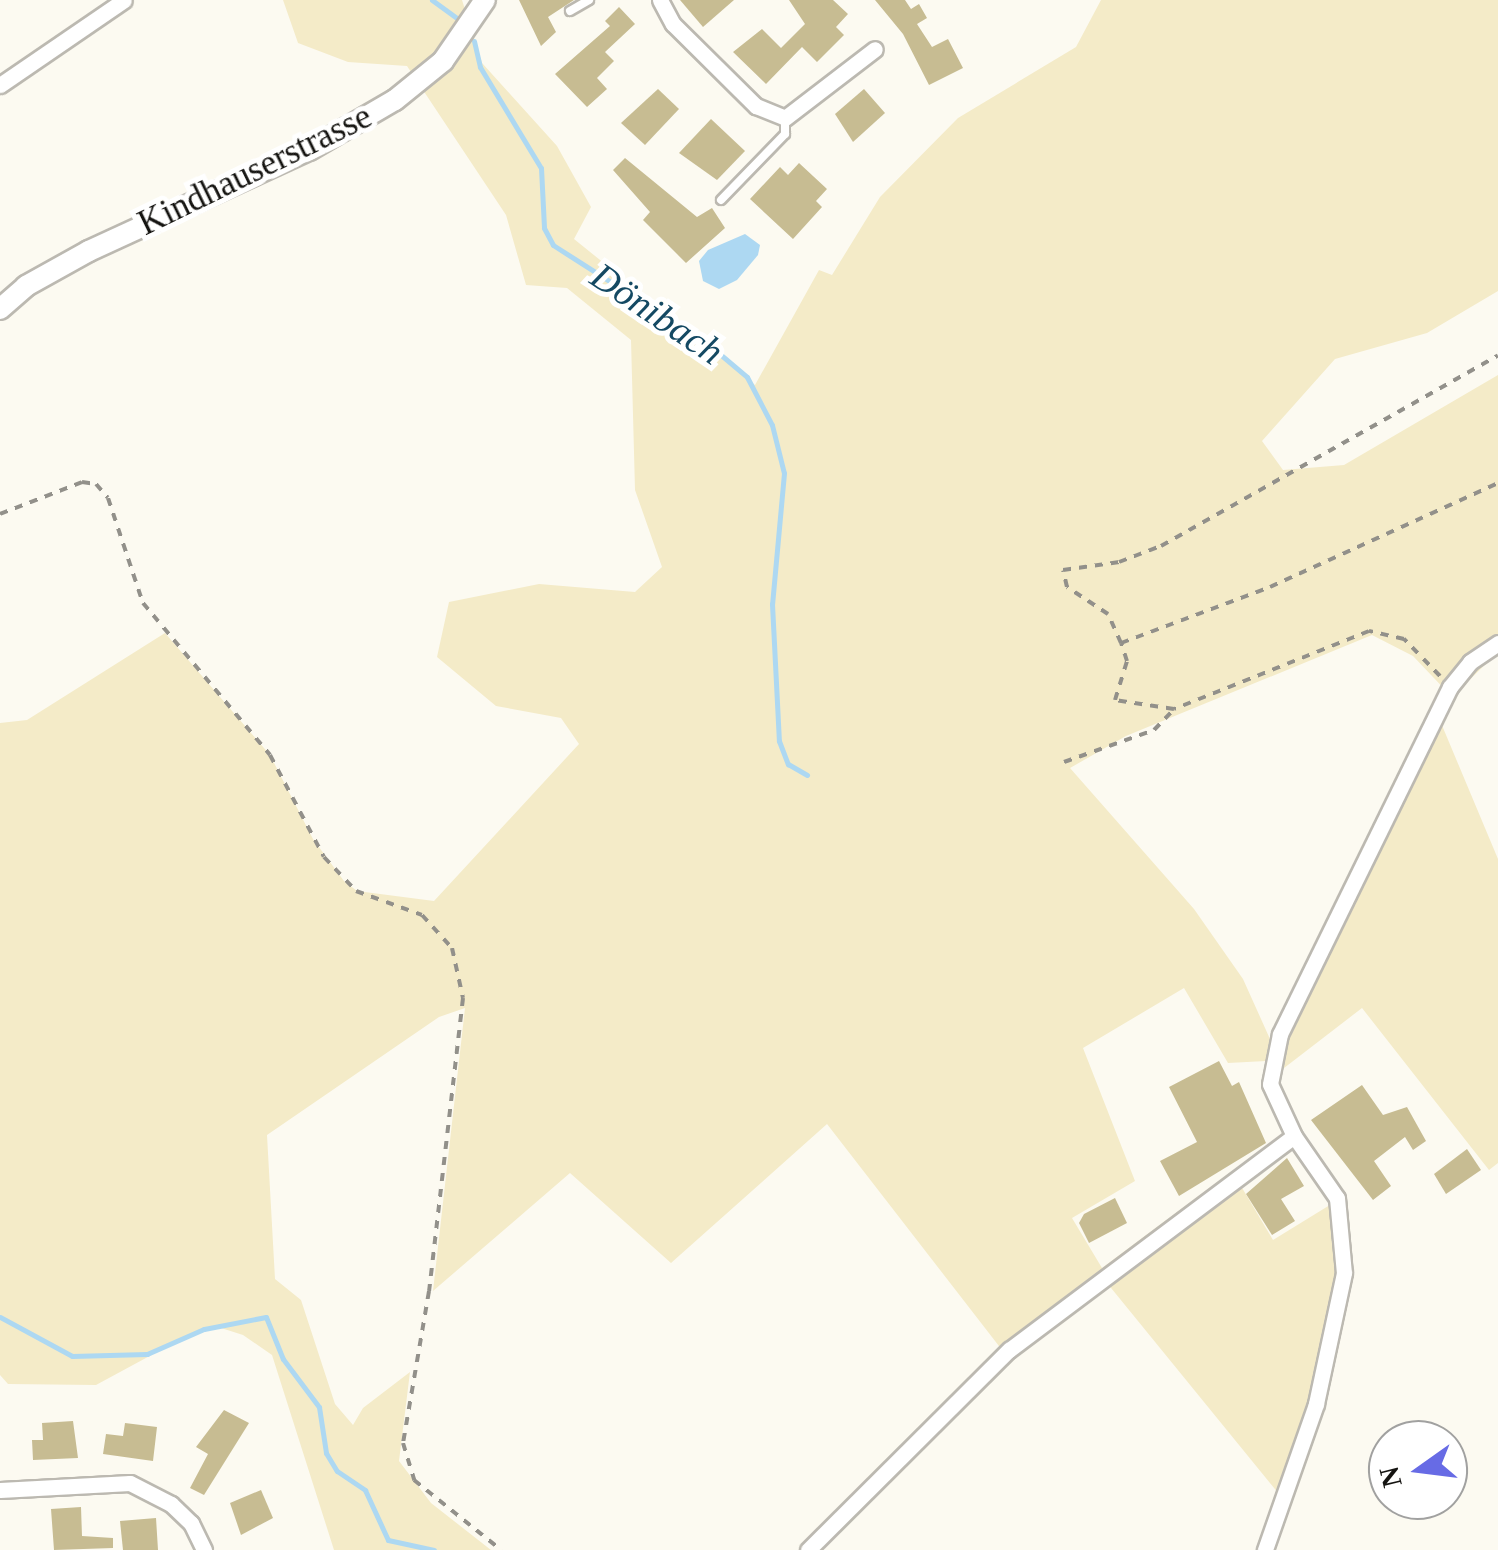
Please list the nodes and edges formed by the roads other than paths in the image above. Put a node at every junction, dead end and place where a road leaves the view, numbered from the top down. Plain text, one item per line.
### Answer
1 (124, 0) edge
2 (485, 0) edge
3 (588, 0) edge
4 (660, 0) edge
5 (570, 12) dead end
6 (876, 49) dead end
7 (0, 84) edge
8 (785, 118) junction
9 (722, 200) dead end
10 (2, 303) edge
11 (1498, 643) edge
12 (1294, 1136) junction
13 (0, 1490) edge
14 (204, 1550) edge
15 (808, 1550) edge
16 (1265, 1550) edge

1 - 7 street
2 - 10 street, Kindhauserstrasse
3 - 5 lane
4 - 8 street
6 - 8 street
8 - 9 lane
11 - 12 street
12 - 15 street
12 - 16 street
13 - 14 street

